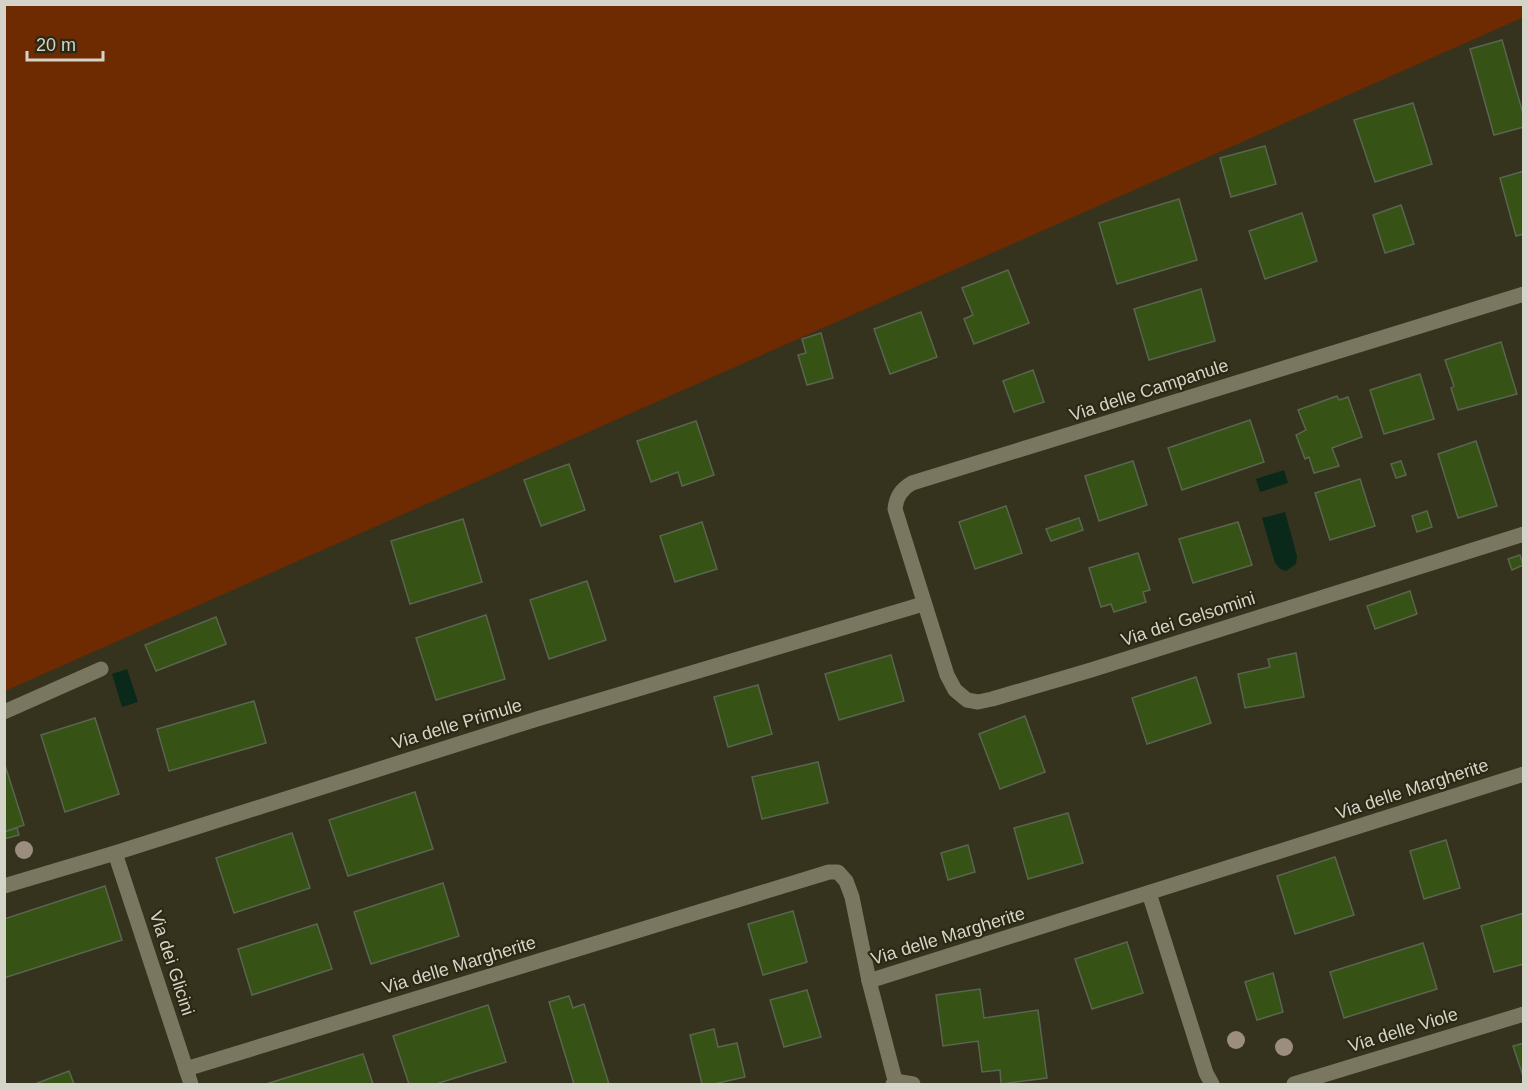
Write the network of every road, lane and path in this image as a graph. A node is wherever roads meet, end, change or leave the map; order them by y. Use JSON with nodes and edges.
{"nodes":[{"id":1,"x":1524,"y":294,"type":"edge"},
{"id":2,"x":1524,"y":534,"type":"edge"},
{"id":3,"x":923,"y":604,"type":"junction"},
{"id":4,"x":101,"y":669,"type":"dead end"},
{"id":5,"x":4,"y":712,"type":"edge"},
{"id":6,"x":1524,"y":774,"type":"edge"},
{"id":7,"x":116,"y":853,"type":"junction"},
{"id":8,"x":4,"y":886,"type":"edge"},
{"id":9,"x":1149,"y":894,"type":"junction"},
{"id":10,"x":869,"y":981,"type":"junction"},
{"id":11,"x":1524,"y":1014,"type":"edge"},
{"id":12,"x":186,"y":1069,"type":"junction"},
{"id":13,"x":191,"y":1084,"type":"edge"},
{"id":14,"x":895,"y":1084,"type":"edge"},
{"id":15,"x":913,"y":1084,"type":"edge"},
{"id":16,"x":1212,"y":1084,"type":"edge"},
{"id":17,"x":1293,"y":1084,"type":"edge"}],
"edges":[{"from":1,"to":3,"type":"street","name":"Via delle Campanule"},
{"from":2,"to":3,"type":"street","name":"Via dei Gelsomini"},
{"from":3,"to":7,"type":"street","name":"Via delle Primule"},
{"from":4,"to":5,"type":"street"},
{"from":6,"to":9,"type":"street","name":"Via delle Margherite"},
{"from":7,"to":8,"type":"street","name":"Via delle Primule"},
{"from":7,"to":12,"type":"street","name":"Via dei Glicini"},
{"from":9,"to":10,"type":"street","name":"Via delle Margherite"},
{"from":9,"to":16,"type":"street"},
{"from":10,"to":12,"type":"street","name":"Via delle Margherite"},
{"from":10,"to":14,"type":"street"},
{"from":11,"to":17,"type":"street","name":"Via delle Viole"},
{"from":12,"to":13,"type":"street","name":"Via dei Glicini"},
{"from":14,"to":15,"type":"street"}]}
